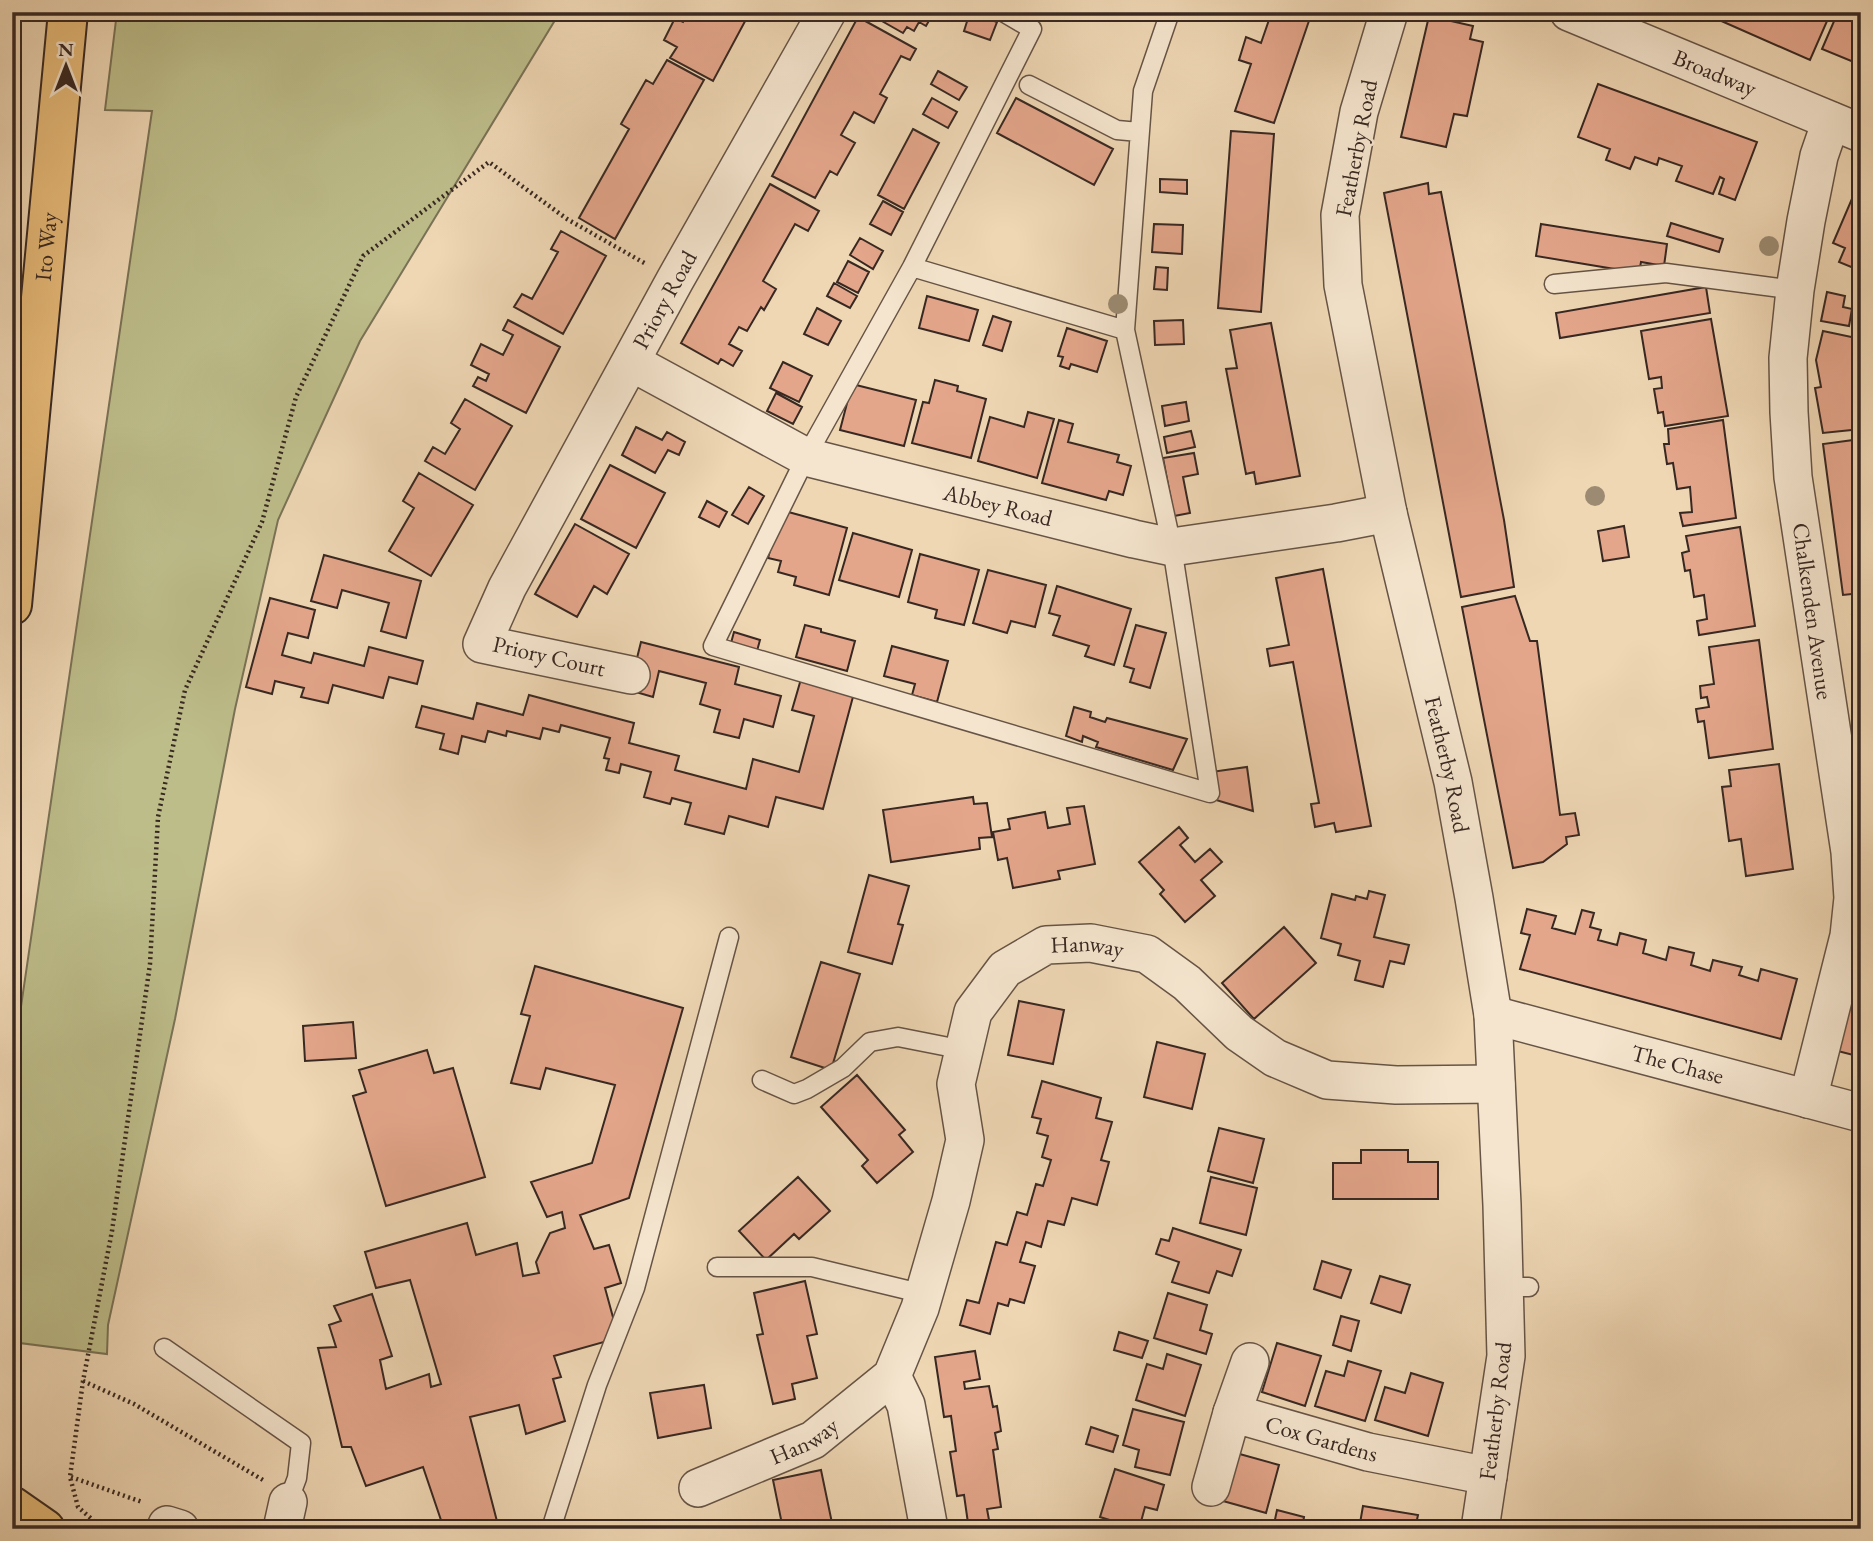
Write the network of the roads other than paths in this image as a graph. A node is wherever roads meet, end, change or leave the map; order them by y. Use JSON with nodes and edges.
{"nodes":[{"id":1,"x":68,"y":12,"type":"edge"},
{"id":2,"x":827,"y":12,"type":"edge"},
{"id":3,"x":1003,"y":12,"type":"edge"},
{"id":4,"x":1170,"y":12,"type":"edge"},
{"id":5,"x":1389,"y":12,"type":"edge"},
{"id":6,"x":1569,"y":12,"type":"edge"},
{"id":7,"x":1029,"y":85,"type":"dead end"},
{"id":8,"x":1846,"y":127,"type":"edge"},
{"id":9,"x":1139,"y":132,"type":"junction"},
{"id":10,"x":912,"y":268,"type":"junction"},
{"id":11,"x":1554,"y":284,"type":"dead end"},
{"id":12,"x":1795,"y":290,"type":"junction"},
{"id":13,"x":1125,"y":330,"type":"junction"},
{"id":14,"x":631,"y":362,"type":"junction"},
{"id":15,"x":806,"y":457,"type":"junction"},
{"id":16,"x":1388,"y":513,"type":"junction"},
{"id":17,"x":1172,"y":547,"type":"junction"},
{"id":18,"x":507,"y":588,"type":"joint"},
{"id":19,"x":12,"y":605,"type":"edge"},
{"id":20,"x":631,"y":675,"type":"dead end"},
{"id":21,"x":729,"y":937,"type":"dead end"},
{"id":22,"x":1493,"y":1015,"type":"junction"},
{"id":23,"x":964,"y":1050,"type":"junction"},
{"id":24,"x":762,"y":1080,"type":"dead end"},
{"id":25,"x":1496,"y":1084,"type":"junction"},
{"id":26,"x":1808,"y":1099,"type":"junction"},
{"id":27,"x":1861,"y":1113,"type":"edge"},
{"id":28,"x":717,"y":1267,"type":"dead end"},
{"id":29,"x":924,"y":1294,"type":"junction"},
{"id":30,"x":164,"y":1348,"type":"dead end"},
{"id":31,"x":1250,"y":1362,"type":"dead end"},
{"id":32,"x":892,"y":1376,"type":"junction"},
{"id":33,"x":1232,"y":1413,"type":"junction"},
{"id":34,"x":1488,"y":1476,"type":"junction"},
{"id":35,"x":1211,"y":1487,"type":"dead end"},
{"id":36,"x":698,"y":1488,"type":"dead end"},
{"id":37,"x":12,"y":1506,"type":"edge"},
{"id":38,"x":285,"y":1516,"type":"edge"},
{"id":39,"x":45,"y":1529,"type":"edge"},
{"id":40,"x":551,"y":1529,"type":"edge"},
{"id":41,"x":929,"y":1529,"type":"edge"},
{"id":42,"x":1480,"y":1529,"type":"edge"}],
"edges":[{"from":1,"to":19,"type":"main road","name":"Ito Way"},
{"from":2,"to":14,"type":"street","name":"Priory Road"},
{"from":3,"to":10,"type":"lane"},
{"from":4,"to":9,"type":"lane"},
{"from":5,"to":16,"type":"street","name":"Featherby Road"},
{"from":6,"to":8,"type":"street","name":"Broadway"},
{"from":7,"to":9,"type":"lane"},
{"from":8,"to":12,"type":"street","name":"Chalkenden Avenue"},
{"from":9,"to":13,"type":"lane"},
{"from":10,"to":13,"type":"lane"},
{"from":10,"to":15,"type":"lane"},
{"from":11,"to":12,"type":"lane"},
{"from":12,"to":26,"type":"street","name":"Chalkenden Avenue"},
{"from":13,"to":17,"type":"lane"},
{"from":14,"to":15,"type":"street","name":"Abbey Road"},
{"from":14,"to":18,"type":"street","name":"Priory Road"},
{"from":15,"to":17,"type":"street","name":"Abbey Road"},
{"from":15,"to":17,"type":"lane"},
{"from":16,"to":17,"type":"street","name":"Abbey Road"},
{"from":16,"to":22,"type":"street","name":"Featherby Road"},
{"from":18,"to":20,"type":"street","name":"Priory Court"},
{"from":21,"to":40,"type":"lane"},
{"from":22,"to":25,"type":"street","name":"Featherby Road"},
{"from":22,"to":26,"type":"street","name":"The Chase"},
{"from":23,"to":24,"type":"lane"},
{"from":23,"to":25,"type":"street","name":"Hanway"},
{"from":23,"to":29,"type":"street","name":"Hanway"},
{"from":25,"to":34,"type":"street","name":"Featherby Road"},
{"from":26,"to":27,"type":"street","name":"The Chase"},
{"from":28,"to":29,"type":"lane"},
{"from":29,"to":32,"type":"street","name":"Hanway"},
{"from":30,"to":38,"type":"lane"},
{"from":31,"to":33,"type":"street"},
{"from":32,"to":36,"type":"street","name":"Hanway"},
{"from":32,"to":41,"type":"street"},
{"from":33,"to":34,"type":"street","name":"Cox Gardens"},
{"from":33,"to":35,"type":"street"},
{"from":34,"to":42,"type":"street","name":"Featherby Road"},
{"from":37,"to":39,"type":"main road"}]}
